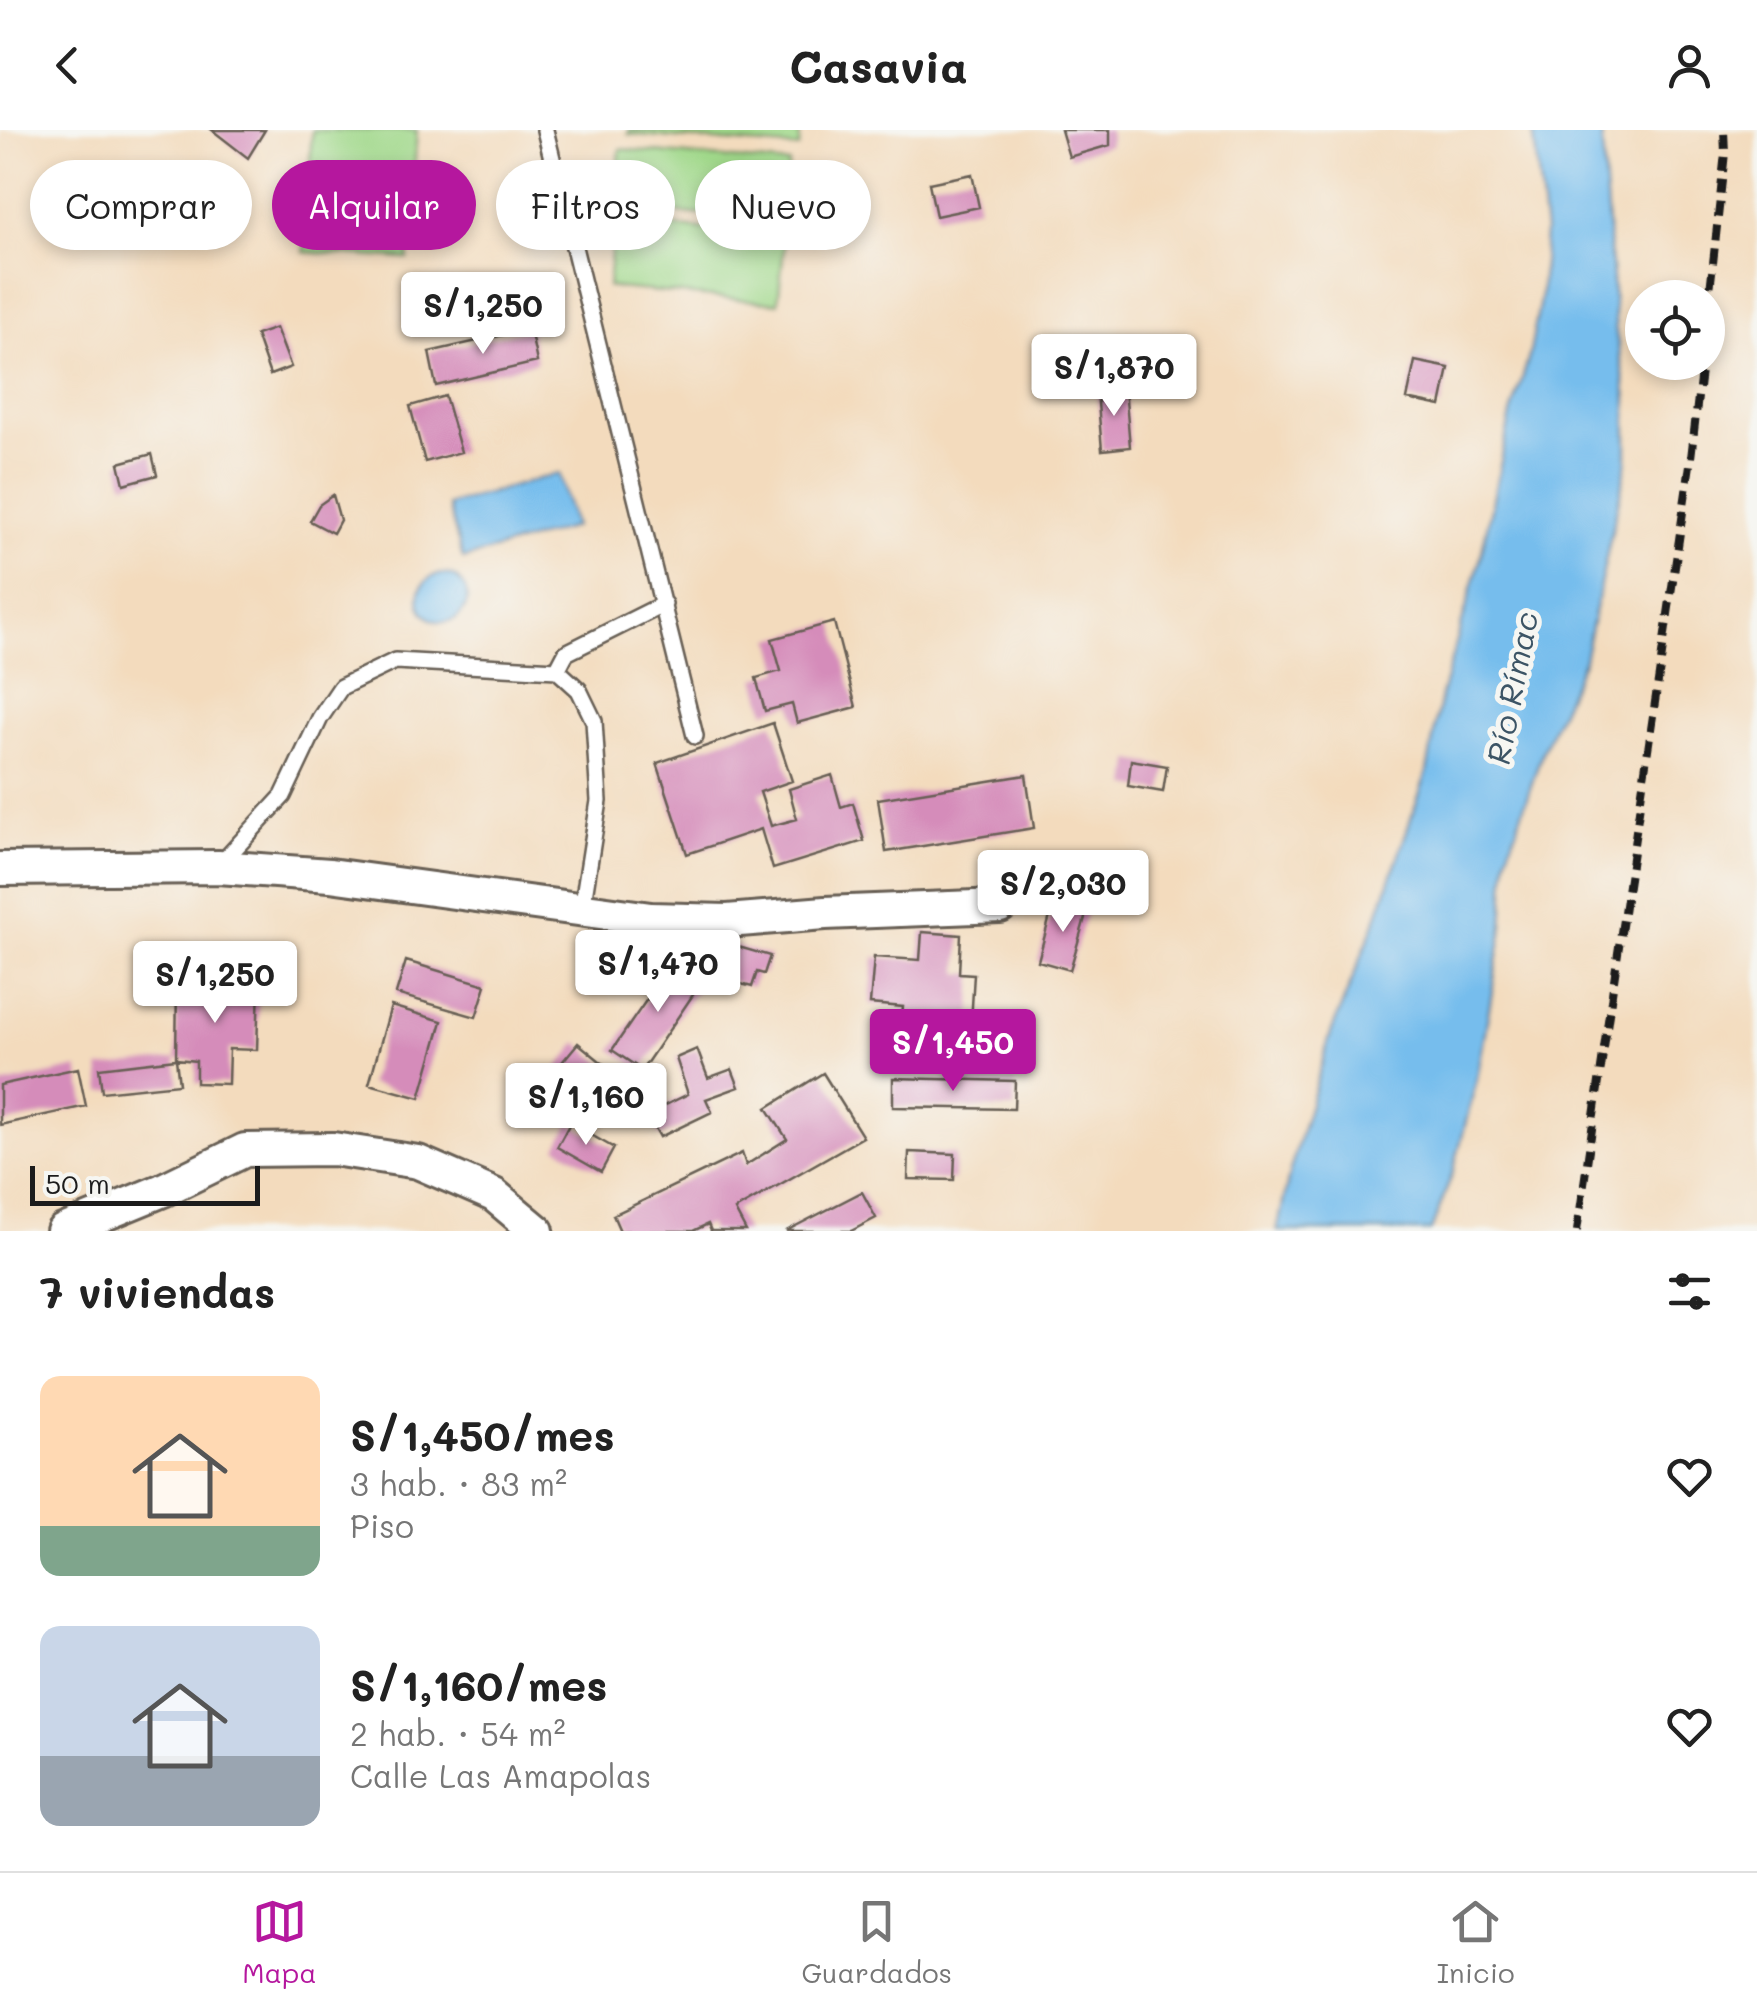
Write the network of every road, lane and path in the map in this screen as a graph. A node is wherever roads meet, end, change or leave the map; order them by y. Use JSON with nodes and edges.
{"nodes":[{"id":1,"x":545,"y":130,"type":"edge"},
{"id":2,"x":664,"y":604,"type":"junction"},
{"id":3,"x":557,"y":670,"type":"junction"},
{"id":4,"x":695,"y":736,"type":"dead end"},
{"id":5,"x":218,"y":866,"type":"junction"},
{"id":6,"x":0,"y":869,"type":"edge"},
{"id":7,"x":1000,"y":906,"type":"dead end"},
{"id":8,"x":582,"y":908,"type":"junction"},
{"id":9,"x":63,"y":1231,"type":"edge"},
{"id":10,"x":537,"y":1231,"type":"edge"}],
"edges":[{"from":1,"to":2,"type":"lane"},
{"from":2,"to":3,"type":"lane"},
{"from":2,"to":4,"type":"lane"},
{"from":3,"to":5,"type":"lane"},
{"from":3,"to":8,"type":"lane"},
{"from":5,"to":6,"type":"street"},
{"from":5,"to":8,"type":"street"},
{"from":7,"to":8,"type":"street"},
{"from":9,"to":10,"type":"street"}]}
